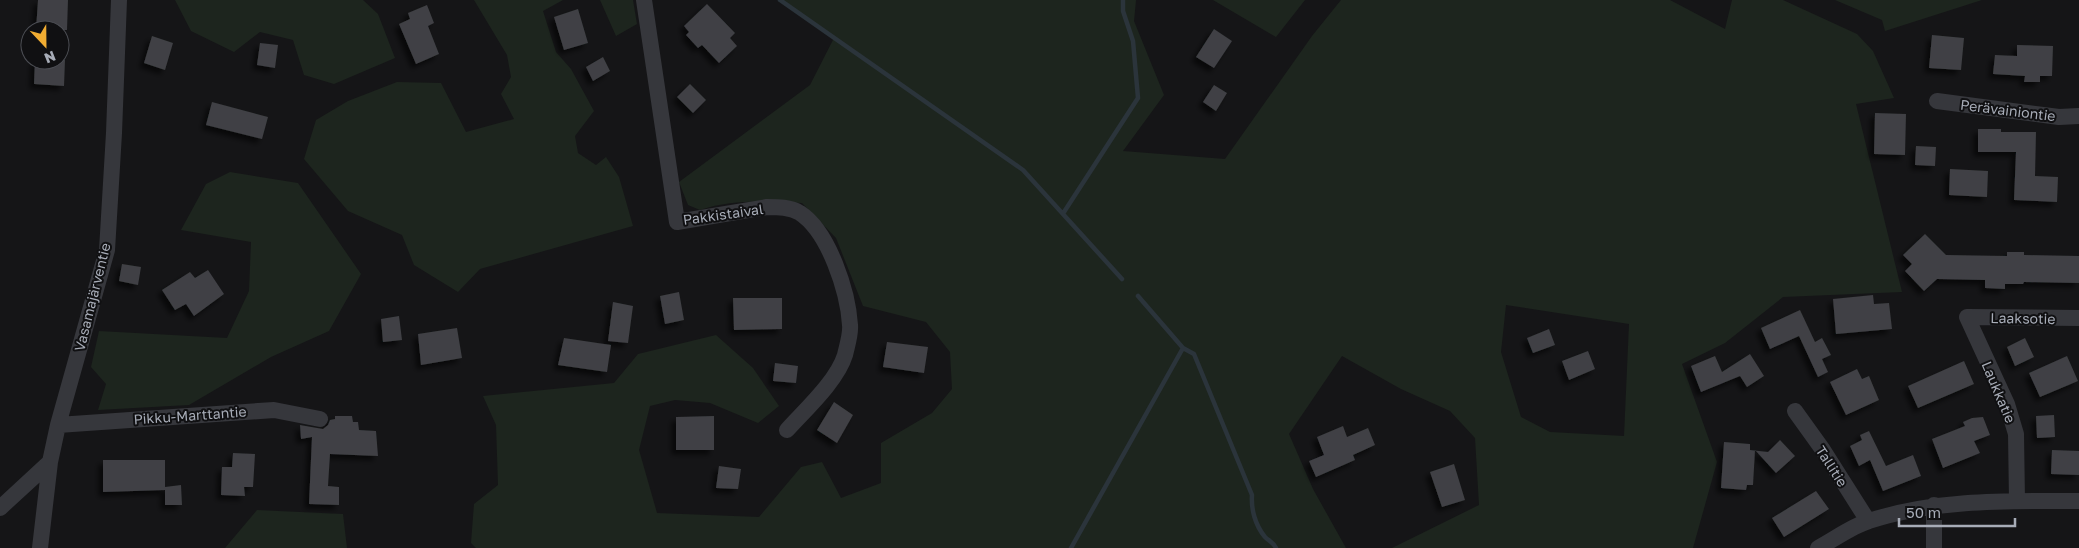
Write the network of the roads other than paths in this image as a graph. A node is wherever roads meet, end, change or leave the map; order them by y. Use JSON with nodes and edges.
{"nodes":[{"id":1,"x":119,"y":0,"type":"edge"},
{"id":2,"x":644,"y":0,"type":"edge"},
{"id":3,"x":1936,"y":101,"type":"dead end"},
{"id":4,"x":2079,"y":116,"type":"edge"},
{"id":5,"x":1967,"y":317,"type":"joint"},
{"id":6,"x":2079,"y":318,"type":"edge"},
{"id":7,"x":1795,"y":411,"type":"dead end"},
{"id":8,"x":320,"y":419,"type":"dead end"},
{"id":9,"x":58,"y":425,"type":"junction"},
{"id":10,"x":787,"y":430,"type":"dead end"},
{"id":11,"x":50,"y":462,"type":"junction"},
{"id":12,"x":2017,"y":501,"type":"junction"},
{"id":13,"x":2079,"y":501,"type":"edge"},
{"id":14,"x":1934,"y":505,"type":"junction"},
{"id":15,"x":0,"y":508,"type":"edge"},
{"id":16,"x":1868,"y":521,"type":"junction"},
{"id":17,"x":40,"y":548,"type":"edge"},
{"id":18,"x":1818,"y":548,"type":"edge"},
{"id":19,"x":1934,"y":548,"type":"edge"}],
"edges":[{"from":1,"to":9,"type":"street","name":"Vasamajärventie"},
{"from":2,"to":10,"type":"street","name":"Pakkistaival"},
{"from":3,"to":4,"type":"street","name":"Perävainiontie"},
{"from":5,"to":6,"type":"street","name":"Laaksotie"},
{"from":5,"to":12,"type":"street","name":"Laukkatie"},
{"from":7,"to":16,"type":"street","name":"Tallitie"},
{"from":8,"to":9,"type":"street","name":"Pikku-Marttantie"},
{"from":9,"to":11,"type":"street","name":"Vasamajärventie"},
{"from":11,"to":15,"type":"street"},
{"from":11,"to":17,"type":"street","name":"Vasamajärventie"},
{"from":12,"to":13,"type":"street"},
{"from":12,"to":14,"type":"street"},
{"from":14,"to":16,"type":"street"},
{"from":14,"to":19,"type":"street"},
{"from":16,"to":18,"type":"street"}]}
